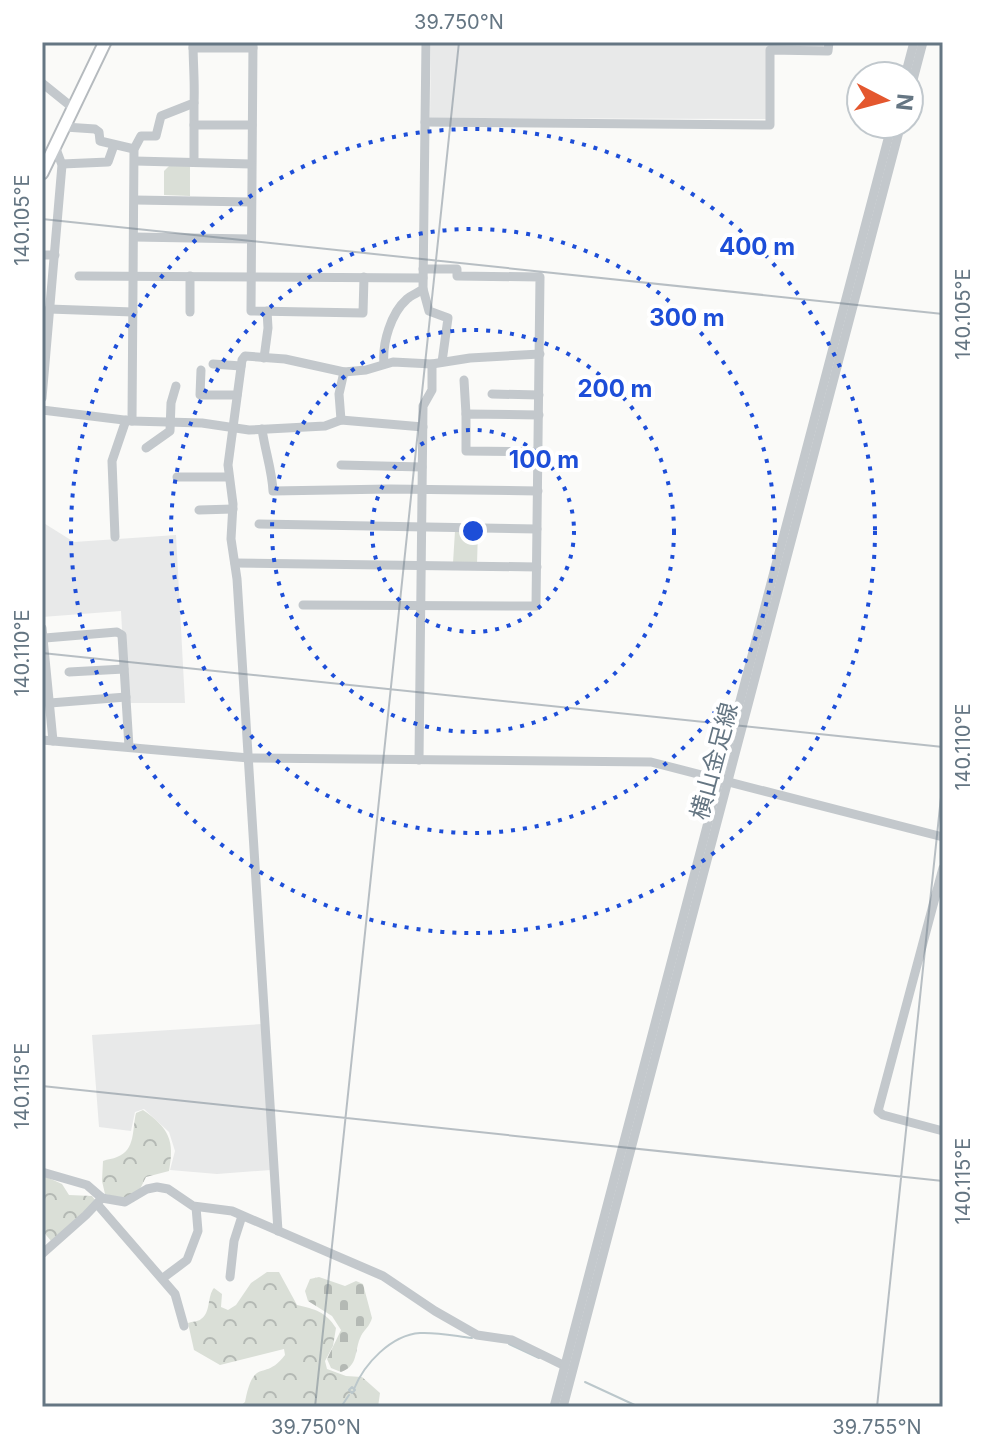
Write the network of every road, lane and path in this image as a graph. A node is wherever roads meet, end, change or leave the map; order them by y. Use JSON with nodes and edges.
{"nodes":[{"id":1,"x":105,"y":42,"type":"edge"},
{"id":2,"x":426,"y":42,"type":"edge"},
{"id":3,"x":829,"y":42,"type":"edge"},
{"id":4,"x":193,"y":45,"type":"edge"},
{"id":5,"x":253,"y":45,"type":"edge"},
{"id":6,"x":44,"y":87,"type":"edge"},
{"id":7,"x":194,"y":103,"type":"junction"},
{"id":8,"x":73,"y":108,"type":"junction"},
{"id":9,"x":425,"y":122,"type":"junction"},
{"id":10,"x":194,"y":125,"type":"junction"},
{"id":11,"x":252,"y":125,"type":"junction"},
{"id":12,"x":65,"y":127,"type":"junction"},
{"id":13,"x":888,"y":140,"type":"edge"},
{"id":14,"x":897,"y":140,"type":"edge"},
{"id":15,"x":114,"y":145,"type":"junction"},
{"id":16,"x":55,"y":146,"type":"junction"},
{"id":17,"x":134,"y":149,"type":"junction"},
{"id":18,"x":135,"y":161,"type":"junction"},
{"id":19,"x":194,"y":162,"type":"junction"},
{"id":20,"x":62,"y":164,"type":"junction"},
{"id":21,"x":251,"y":164,"type":"junction"},
{"id":22,"x":42,"y":173,"type":"edge"},
{"id":23,"x":135,"y":200,"type":"junction"},
{"id":24,"x":251,"y":202,"type":"junction"},
{"id":25,"x":134,"y":237,"type":"junction"},
{"id":26,"x":250,"y":239,"type":"junction"},
{"id":27,"x":42,"y":255,"type":"edge"},
{"id":28,"x":55,"y":255,"type":"junction"},
{"id":29,"x":79,"y":276,"type":"dead end"},
{"id":30,"x":134,"y":276,"type":"junction"},
{"id":31,"x":190,"y":276,"type":"junction"},
{"id":32,"x":250,"y":276,"type":"junction"},
{"id":33,"x":364,"y":277,"type":"junction"},
{"id":34,"x":423,"y":279,"type":"junction"},
{"id":35,"x":46,"y":295,"type":"edge"},
{"id":36,"x":49,"y":309,"type":"junction"},
{"id":37,"x":267,"y":311,"type":"junction"},
{"id":38,"x":133,"y":312,"type":"junction"},
{"id":39,"x":190,"y":312,"type":"dead end"},
{"id":40,"x":44,"y":353,"type":"edge"},
{"id":41,"x":540,"y":354,"type":"junction"},
{"id":42,"x":264,"y":358,"type":"junction"},
{"id":43,"x":437,"y":363,"type":"junction"},
{"id":44,"x":213,"y":364,"type":"dead end"},
{"id":45,"x":384,"y":364,"type":"junction"},
{"id":46,"x":241,"y":366,"type":"junction"},
{"id":47,"x":201,"y":370,"type":"dead end"},
{"id":48,"x":344,"y":372,"type":"junction"},
{"id":49,"x":464,"y":380,"type":"dead end"},
{"id":50,"x":176,"y":386,"type":"dead end"},
{"id":51,"x":492,"y":394,"type":"dead end"},
{"id":52,"x":237,"y":395,"type":"junction"},
{"id":53,"x":539,"y":395,"type":"junction"},
{"id":54,"x":42,"y":398,"type":"edge"},
{"id":55,"x":42,"y":410,"type":"edge"},
{"id":56,"x":466,"y":414,"type":"junction"},
{"id":57,"x":539,"y":415,"type":"junction"},
{"id":58,"x":341,"y":420,"type":"junction"},
{"id":59,"x":129,"y":421,"type":"junction"},
{"id":60,"x":172,"y":424,"type":"junction"},
{"id":61,"x":423,"y":427,"type":"junction"},
{"id":62,"x":232,"y":428,"type":"junction"},
{"id":63,"x":262,"y":429,"type":"junction"},
{"id":64,"x":146,"y":448,"type":"dead end"},
{"id":65,"x":538,"y":452,"type":"junction"},
{"id":66,"x":341,"y":465,"type":"dead end"},
{"id":67,"x":422,"y":467,"type":"junction"},
{"id":68,"x":177,"y":477,"type":"dead end"},
{"id":69,"x":229,"y":477,"type":"junction"},
{"id":70,"x":422,"y":491,"type":"junction"},
{"id":71,"x":538,"y":491,"type":"junction"},
{"id":72,"x":233,"y":509,"type":"junction"},
{"id":73,"x":199,"y":510,"type":"dead end"},
{"id":74,"x":259,"y":524,"type":"dead end"},
{"id":75,"x":422,"y":528,"type":"junction"},
{"id":76,"x":537,"y":529,"type":"junction"},
{"id":77,"x":115,"y":537,"type":"dead end"},
{"id":78,"x":235,"y":563,"type":"junction"},
{"id":79,"x":421,"y":565,"type":"junction"},
{"id":80,"x":537,"y":567,"type":"junction"},
{"id":81,"x":303,"y":605,"type":"dead end"},
{"id":82,"x":421,"y":605,"type":"junction"},
{"id":83,"x":44,"y":633,"type":"edge"},
{"id":84,"x":124,"y":669,"type":"junction"},
{"id":85,"x":69,"y":672,"type":"dead end"},
{"id":86,"x":126,"y":697,"type":"junction"},
{"id":87,"x":50,"y":703,"type":"junction"},
{"id":88,"x":47,"y":741,"type":"edge"},
{"id":89,"x":129,"y":747,"type":"junction"},
{"id":90,"x":249,"y":758,"type":"junction"},
{"id":91,"x":419,"y":760,"type":"junction"},
{"id":92,"x":725,"y":779,"type":"junction"},
{"id":93,"x":943,"y":837,"type":"edge"},
{"id":94,"x":943,"y":868,"type":"edge"},
{"id":95,"x":943,"y":1131,"type":"edge"},
{"id":96,"x":42,"y":1172,"type":"edge"},
{"id":97,"x":100,"y":1201,"type":"junction"},
{"id":98,"x":196,"y":1207,"type":"junction"},
{"id":99,"x":242,"y":1216,"type":"junction"},
{"id":100,"x":278,"y":1231,"type":"junction"},
{"id":101,"x":42,"y":1254,"type":"edge"},
{"id":102,"x":230,"y":1277,"type":"dead end"},
{"id":103,"x":163,"y":1278,"type":"junction"},
{"id":104,"x":184,"y":1326,"type":"dead end"},
{"id":105,"x":565,"y":1366,"type":"junction"},
{"id":106,"x":554,"y":1407,"type":"edge"},
{"id":107,"x":563,"y":1407,"type":"edge"}],
"edges":[{"from":1,"to":8,"type":"main road"},
{"from":2,"to":9,"type":"street"},
{"from":3,"to":9,"type":"street"},
{"from":4,"to":5,"type":"street"},
{"from":4,"to":7,"type":"street"},
{"from":5,"to":11,"type":"street"},
{"from":6,"to":8,"type":"street"},
{"from":7,"to":10,"type":"street"},
{"from":7,"to":17,"type":"street"},
{"from":8,"to":12,"type":"main road"},
{"from":9,"to":34,"type":"street"},
{"from":10,"to":11,"type":"street"},
{"from":10,"to":19,"type":"street"},
{"from":11,"to":21,"type":"street"},
{"from":12,"to":15,"type":"street"},
{"from":12,"to":16,"type":"main road"},
{"from":13,"to":92,"type":"street","name":"横山金足線"},
{"from":14,"to":92,"type":"street","name":"横山金足線"},
{"from":15,"to":17,"type":"street"},
{"from":15,"to":20,"type":"street"},
{"from":16,"to":20,"type":"street"},
{"from":16,"to":22,"type":"main road"},
{"from":17,"to":18,"type":"street"},
{"from":18,"to":19,"type":"street"},
{"from":18,"to":23,"type":"street"},
{"from":19,"to":21,"type":"street"},
{"from":20,"to":28,"type":"street"},
{"from":21,"to":24,"type":"street"},
{"from":23,"to":24,"type":"street"},
{"from":23,"to":25,"type":"street"},
{"from":24,"to":26,"type":"street"},
{"from":25,"to":26,"type":"street"},
{"from":25,"to":30,"type":"street"},
{"from":26,"to":32,"type":"street"},
{"from":27,"to":28,"type":"street"},
{"from":28,"to":35,"type":"street"},
{"from":29,"to":30,"type":"street"},
{"from":30,"to":31,"type":"street"},
{"from":30,"to":38,"type":"street"},
{"from":31,"to":32,"type":"street"},
{"from":31,"to":39,"type":"street"},
{"from":32,"to":33,"type":"street"},
{"from":32,"to":37,"type":"street"},
{"from":33,"to":34,"type":"street"},
{"from":33,"to":37,"type":"street"},
{"from":34,"to":41,"type":"street"},
{"from":34,"to":43,"type":"street"},
{"from":34,"to":45,"type":"street"},
{"from":35,"to":36,"type":"street"},
{"from":36,"to":38,"type":"street"},
{"from":36,"to":40,"type":"street"},
{"from":37,"to":42,"type":"street"},
{"from":38,"to":59,"type":"street"},
{"from":40,"to":54,"type":"street"},
{"from":41,"to":43,"type":"street"},
{"from":41,"to":53,"type":"street"},
{"from":42,"to":46,"type":"street"},
{"from":42,"to":48,"type":"street"},
{"from":43,"to":45,"type":"street"},
{"from":43,"to":61,"type":"street"},
{"from":44,"to":46,"type":"street"},
{"from":45,"to":48,"type":"street"},
{"from":46,"to":52,"type":"street"},
{"from":47,"to":52,"type":"street"},
{"from":48,"to":58,"type":"street"},
{"from":49,"to":56,"type":"street"},
{"from":50,"to":60,"type":"street"},
{"from":51,"to":53,"type":"street"},
{"from":52,"to":62,"type":"street"},
{"from":53,"to":57,"type":"street"},
{"from":55,"to":59,"type":"street"},
{"from":56,"to":57,"type":"street"},
{"from":56,"to":65,"type":"street"},
{"from":57,"to":65,"type":"street"},
{"from":58,"to":61,"type":"street"},
{"from":58,"to":63,"type":"street"},
{"from":59,"to":60,"type":"street"},
{"from":59,"to":77,"type":"street"},
{"from":60,"to":62,"type":"street"},
{"from":60,"to":64,"type":"street"},
{"from":61,"to":67,"type":"street"},
{"from":62,"to":63,"type":"street"},
{"from":62,"to":69,"type":"street"},
{"from":63,"to":70,"type":"street"},
{"from":65,"to":71,"type":"street"},
{"from":66,"to":67,"type":"street"},
{"from":67,"to":70,"type":"street"},
{"from":68,"to":69,"type":"street"},
{"from":69,"to":72,"type":"street"},
{"from":70,"to":71,"type":"street"},
{"from":70,"to":75,"type":"street"},
{"from":71,"to":76,"type":"street"},
{"from":72,"to":73,"type":"street"},
{"from":72,"to":78,"type":"street"},
{"from":74,"to":75,"type":"street"},
{"from":75,"to":76,"type":"street"},
{"from":75,"to":79,"type":"street"},
{"from":76,"to":80,"type":"street"},
{"from":78,"to":79,"type":"street"},
{"from":78,"to":90,"type":"street"},
{"from":79,"to":80,"type":"street"},
{"from":79,"to":82,"type":"street"},
{"from":80,"to":82,"type":"street"},
{"from":81,"to":82,"type":"street"},
{"from":82,"to":91,"type":"street"},
{"from":83,"to":84,"type":"street"},
{"from":83,"to":87,"type":"street"},
{"from":84,"to":85,"type":"street"},
{"from":84,"to":86,"type":"street"},
{"from":86,"to":87,"type":"street"},
{"from":86,"to":89,"type":"street"},
{"from":87,"to":88,"type":"street"},
{"from":88,"to":89,"type":"street"},
{"from":89,"to":90,"type":"street"},
{"from":90,"to":91,"type":"street"},
{"from":90,"to":100,"type":"street"},
{"from":91,"to":92,"type":"street"},
{"from":92,"to":93,"type":"street"},
{"from":92,"to":105,"type":"street","name":"横山金足線"},
{"from":92,"to":107,"type":"street","name":"横山金足線"},
{"from":94,"to":95,"type":"street"},
{"from":96,"to":97,"type":"street"},
{"from":97,"to":98,"type":"street"},
{"from":97,"to":101,"type":"street"},
{"from":97,"to":103,"type":"street"},
{"from":98,"to":99,"type":"street"},
{"from":98,"to":103,"type":"street"},
{"from":99,"to":100,"type":"street"},
{"from":99,"to":102,"type":"street"},
{"from":100,"to":105,"type":"street"},
{"from":103,"to":104,"type":"street"},
{"from":105,"to":106,"type":"street","name":"横山金足線"}]}
